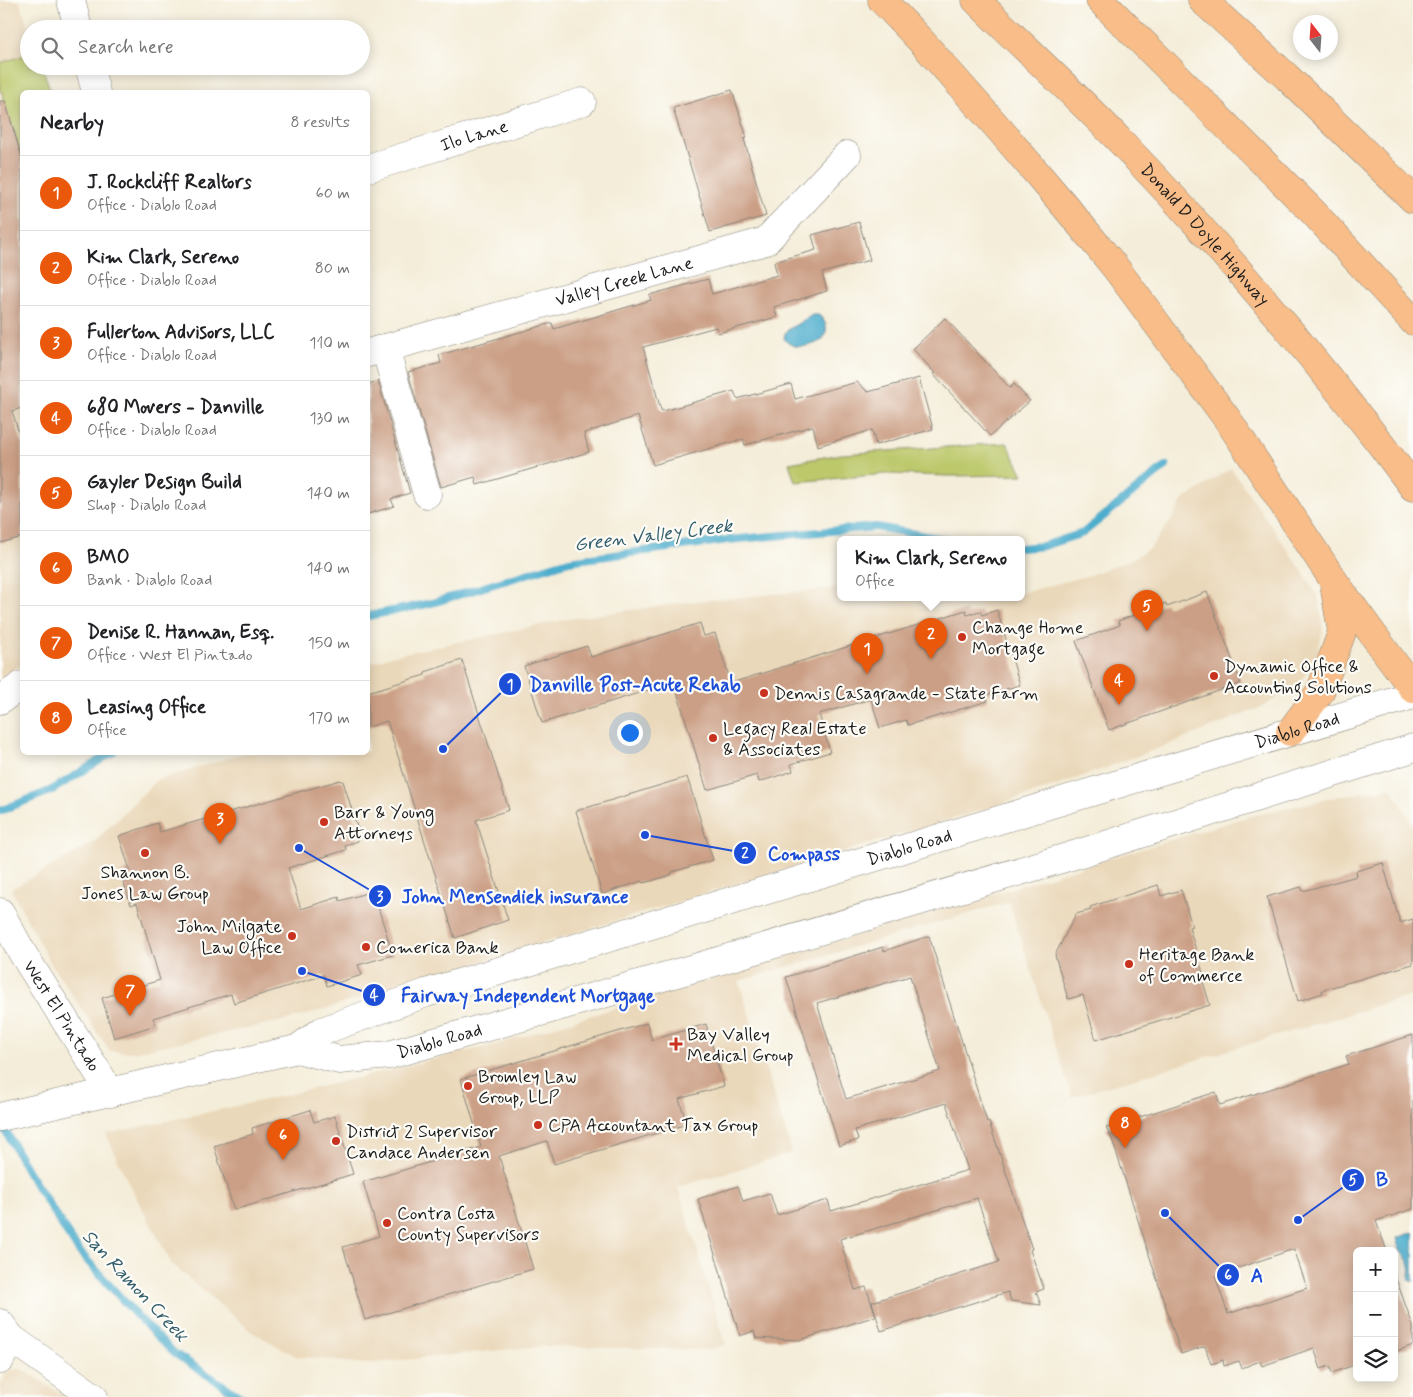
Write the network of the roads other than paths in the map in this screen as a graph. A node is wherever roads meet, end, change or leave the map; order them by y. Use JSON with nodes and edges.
{"nodes":[{"id":1,"x":71,"y":0,"type":"edge"},
{"id":2,"x":882,"y":0,"type":"edge"},
{"id":3,"x":976,"y":0,"type":"edge"},
{"id":4,"x":1100,"y":0,"type":"edge"},
{"id":5,"x":1202,"y":0,"type":"edge"},
{"id":6,"x":76,"y":20,"type":"edge"},
{"id":7,"x":91,"y":75,"type":"edge"},
{"id":8,"x":95,"y":90,"type":"edge"},
{"id":9,"x":582,"y":102,"type":"dead end"},
{"id":10,"x":847,"y":155,"type":"dead end"},
{"id":11,"x":370,"y":167,"type":"edge"},
{"id":12,"x":1413,"y":200,"type":"edge"},
{"id":13,"x":1413,"y":321,"type":"edge"},
{"id":14,"x":376,"y":351,"type":"edge"},
{"id":15,"x":1413,"y":487,"type":"edge"},
{"id":16,"x":427,"y":494,"type":"dead end"},
{"id":17,"x":1334,"y":581,"type":"junction"},
{"id":18,"x":20,"y":686,"type":"edge"},
{"id":19,"x":1413,"y":689,"type":"edge"},
{"id":20,"x":1413,"y":695,"type":"edge"},
{"id":21,"x":0,"y":700,"type":"edge"},
{"id":22,"x":1290,"y":732,"type":"junction"},
{"id":23,"x":1413,"y":748,"type":"edge"},
{"id":24,"x":0,"y":912,"type":"edge"},
{"id":25,"x":297,"y":1049,"type":"junction"},
{"id":26,"x":111,"y":1093,"type":"junction"},
{"id":27,"x":0,"y":1117,"type":"edge"},
{"id":28,"x":4,"y":1340,"type":"edge"},
{"id":29,"x":94,"y":1397,"type":"edge"}],
"edges":[{"from":1,"to":6,"type":"street"},
{"from":2,"to":17,"type":"highway"},
{"from":3,"to":15,"type":"highway","name":"Donald D Doyle Highway"},
{"from":4,"to":13,"type":"highway"},
{"from":5,"to":12,"type":"highway"},
{"from":7,"to":8,"type":"street"},
{"from":9,"to":11,"type":"street","name":"Ilo Lane"},
{"from":10,"to":14,"type":"street","name":"Valley Creek Lane"},
{"from":14,"to":16,"type":"street"},
{"from":17,"to":19,"type":"highway"},
{"from":17,"to":22,"type":"highway"},
{"from":18,"to":21,"type":"street"},
{"from":20,"to":22,"type":"street","name":"Diablo Road"},
{"from":22,"to":25,"type":"street","name":"Diablo Road"},
{"from":23,"to":25,"type":"street","name":"Diablo Road"},
{"from":24,"to":26,"type":"street","name":"West El Pintado"},
{"from":25,"to":26,"type":"street","name":"Diablo Road"},
{"from":26,"to":27,"type":"street","name":"Diablo Road"},
{"from":28,"to":29,"type":"street"}]}
